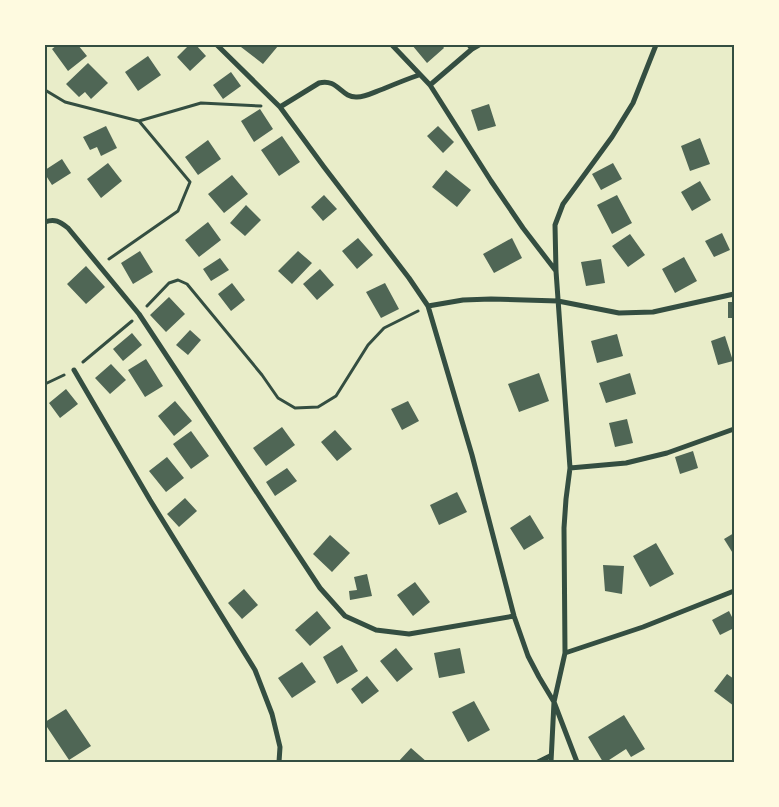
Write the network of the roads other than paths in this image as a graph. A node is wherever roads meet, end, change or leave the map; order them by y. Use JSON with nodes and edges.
{"nodes":[{"id":1,"x":217,"y":45,"type":"edge"},
{"id":2,"x":392,"y":45,"type":"edge"},
{"id":3,"x":479,"y":45,"type":"edge"},
{"id":4,"x":656,"y":45,"type":"edge"},
{"id":5,"x":471,"y":47,"type":"edge"},
{"id":6,"x":419,"y":74,"type":"junction"},
{"id":7,"x":430,"y":85,"type":"junction"},
{"id":8,"x":280,"y":107,"type":"junction"},
{"id":9,"x":45,"y":222,"type":"edge"},
{"id":10,"x":556,"y":271,"type":"junction"},
{"id":11,"x":734,"y":294,"type":"edge"},
{"id":12,"x":558,"y":300,"type":"junction"},
{"id":13,"x":428,"y":306,"type":"junction"},
{"id":14,"x":74,"y":370,"type":"road end"},
{"id":15,"x":734,"y":429,"type":"edge"},
{"id":16,"x":570,"y":468,"type":"junction"},
{"id":17,"x":734,"y":591,"type":"edge"},
{"id":18,"x":514,"y":616,"type":"junction"},
{"id":19,"x":565,"y":653,"type":"junction"},
{"id":20,"x":554,"y":702,"type":"junction"},
{"id":21,"x":550,"y":759,"type":"edge"},
{"id":22,"x":279,"y":762,"type":"edge"},
{"id":23,"x":538,"y":762,"type":"edge"},
{"id":24,"x":577,"y":762,"type":"edge"}],
"edges":[{"from":1,"to":8,"type":"street"},
{"from":2,"to":6,"type":"street"},
{"from":3,"to":5,"type":"street"},
{"from":4,"to":10,"type":"street"},
{"from":5,"to":7,"type":"street"},
{"from":6,"to":7,"type":"street"},
{"from":6,"to":8,"type":"street"},
{"from":7,"to":10,"type":"street"},
{"from":8,"to":13,"type":"street"},
{"from":9,"to":18,"type":"street"},
{"from":10,"to":12,"type":"street"},
{"from":11,"to":12,"type":"street"},
{"from":12,"to":13,"type":"street"},
{"from":12,"to":16,"type":"street"},
{"from":13,"to":18,"type":"street"},
{"from":14,"to":22,"type":"street"},
{"from":15,"to":16,"type":"street"},
{"from":16,"to":19,"type":"street"},
{"from":17,"to":19,"type":"street"},
{"from":18,"to":20,"type":"street"},
{"from":19,"to":20,"type":"street"},
{"from":20,"to":21,"type":"street"},
{"from":20,"to":24,"type":"street"},
{"from":21,"to":23,"type":"street"}]}
